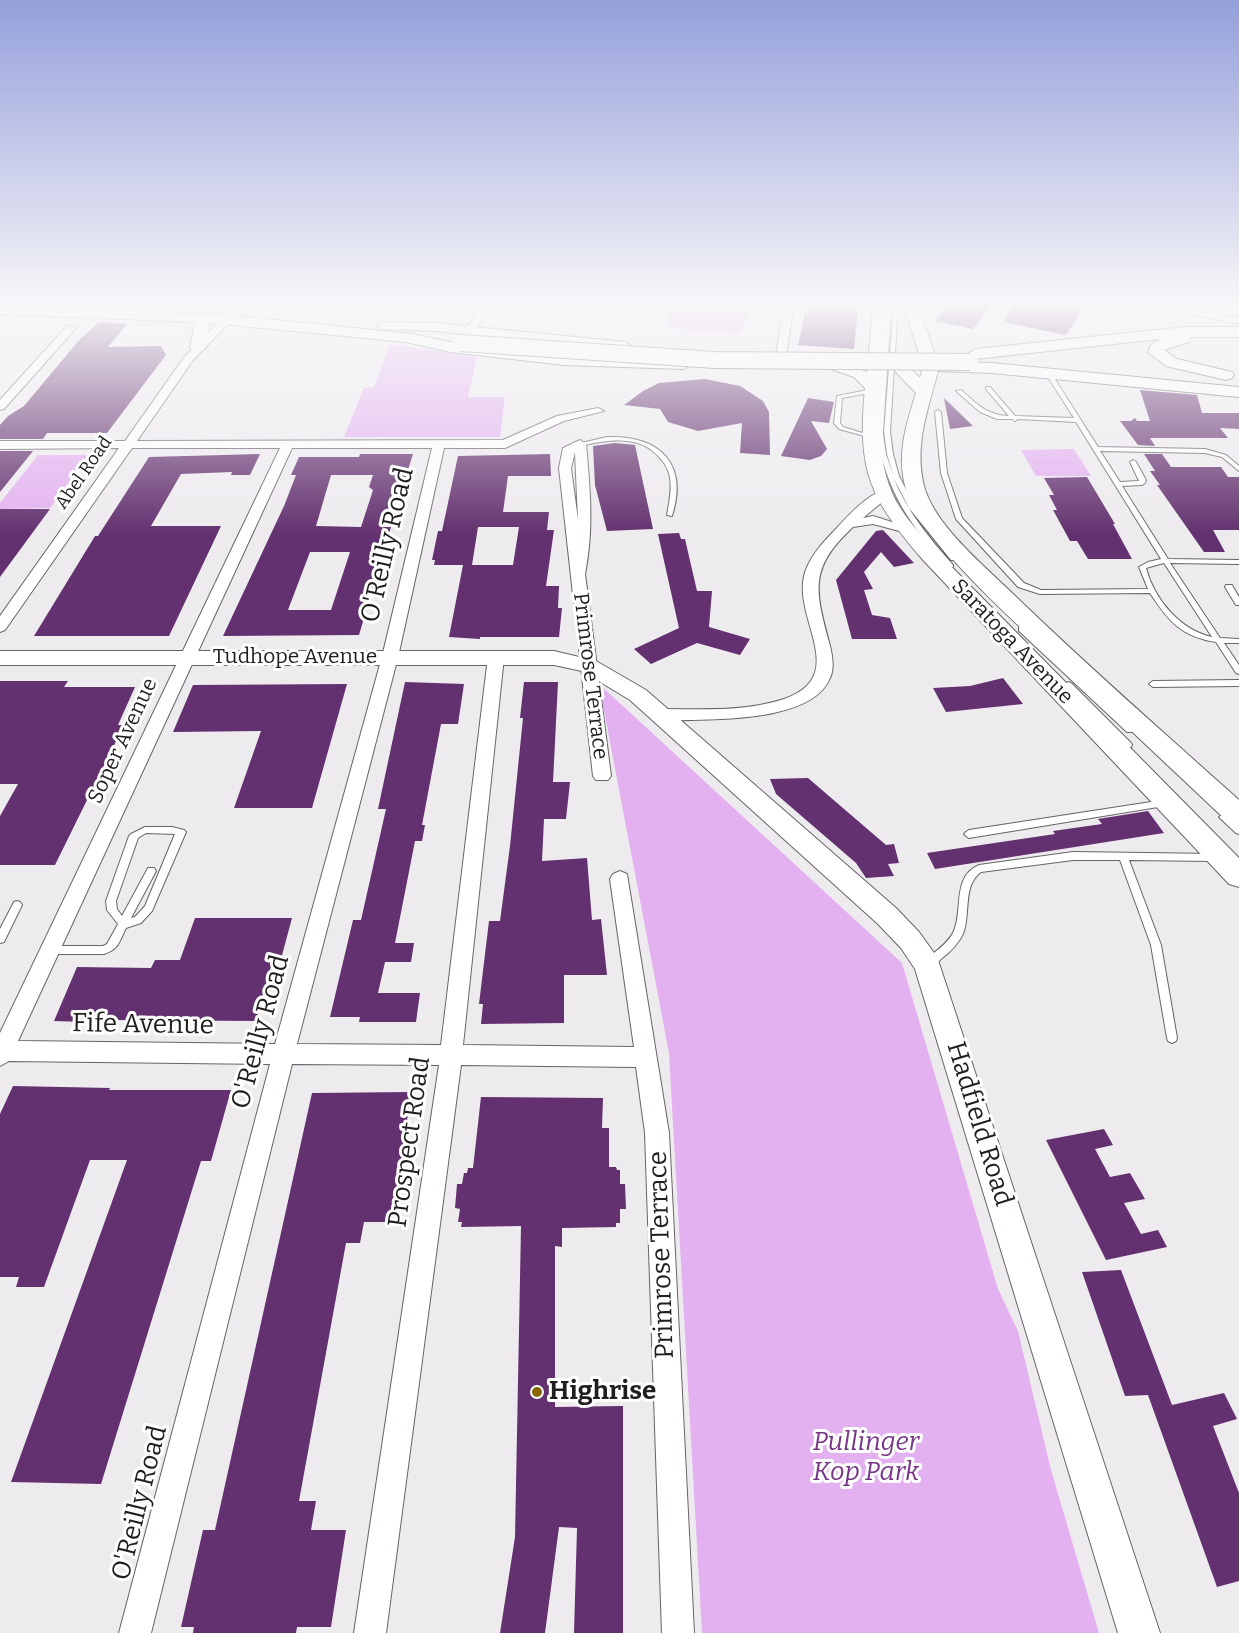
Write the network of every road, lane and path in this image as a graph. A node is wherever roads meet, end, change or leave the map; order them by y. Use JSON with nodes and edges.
{"nodes":[{"id":1,"x":23,"y":381,"type":"edge"},
{"id":2,"x":173,"y":381,"type":"edge"},
{"id":3,"x":866,"y":381,"type":"edge"},
{"id":4,"x":877,"y":381,"type":"edge"},
{"id":5,"x":886,"y":381,"type":"edge"},
{"id":6,"x":887,"y":381,"type":"edge"},
{"id":7,"x":1054,"y":381,"type":"edge"},
{"id":8,"x":1125,"y":381,"type":"edge"},
{"id":9,"x":1222,"y":381,"type":"edge"},
{"id":10,"x":928,"y":382,"type":"edge"},
{"id":11,"x":1239,"y":384,"type":"edge"},
{"id":12,"x":988,"y":388,"type":"dead end"},
{"id":13,"x":873,"y":389,"type":"junction"},
{"id":14,"x":958,"y":391,"type":"dead end"},
{"id":15,"x":1239,"y":392,"type":"edge"},
{"id":16,"x":0,"y":407,"type":"edge"},
{"id":17,"x":598,"y":411,"type":"dead end"},
{"id":18,"x":938,"y":412,"type":"dead end"},
{"id":19,"x":1015,"y":419,"type":"junction"},
{"id":20,"x":1079,"y":420,"type":"junction"},
{"id":21,"x":870,"y":437,"type":"junction"},
{"id":22,"x":580,"y":444,"type":"joint"},
{"id":23,"x":0,"y":445,"type":"edge"},
{"id":24,"x":125,"y":445,"type":"junction"},
{"id":25,"x":287,"y":445,"type":"junction"},
{"id":26,"x":439,"y":445,"type":"junction"},
{"id":27,"x":1097,"y":449,"type":"junction"},
{"id":28,"x":1133,"y":462,"type":"dead end"},
{"id":29,"x":1239,"y":469,"type":"edge"},
{"id":30,"x":1119,"y":484,"type":"junction"},
{"id":31,"x":883,"y":495,"type":"junction"},
{"id":32,"x":670,"y":515,"type":"dead end"},
{"id":33,"x":849,"y":524,"type":"junction"},
{"id":34,"x":907,"y":530,"type":"junction"},
{"id":35,"x":1167,"y":562,"type":"junction"},
{"id":36,"x":1239,"y":562,"type":"edge"},
{"id":37,"x":1229,"y":587,"type":"dead end"},
{"id":38,"x":1152,"y":591,"type":"junction"},
{"id":39,"x":1239,"y":603,"type":"edge"},
{"id":40,"x":0,"y":627,"type":"edge"},
{"id":41,"x":1218,"y":641,"type":"junction"},
{"id":42,"x":1239,"y":641,"type":"edge"},
{"id":43,"x":187,"y":657,"type":"junction"},
{"id":44,"x":390,"y":657,"type":"junction"},
{"id":45,"x":496,"y":657,"type":"junction"},
{"id":46,"x":0,"y":658,"type":"edge"},
{"id":47,"x":589,"y":666,"type":"junction"},
{"id":48,"x":1239,"y":671,"type":"edge"},
{"id":49,"x":1239,"y":683,"type":"edge"},
{"id":50,"x":1153,"y":684,"type":"dead end"},
{"id":51,"x":661,"y":715,"type":"junction"},
{"id":52,"x":1139,"y":737,"type":"dead end"},
{"id":53,"x":1131,"y":749,"type":"dead end"},
{"id":54,"x":1166,"y":761,"type":"dead end"},
{"id":55,"x":602,"y":776,"type":"dead end"},
{"id":56,"x":1191,"y":784,"type":"dead end"},
{"id":57,"x":1174,"y":801,"type":"junction"},
{"id":58,"x":1230,"y":815,"type":"edge"},
{"id":59,"x":1239,"y":831,"type":"edge"},
{"id":60,"x":969,"y":834,"type":"dead end"},
{"id":61,"x":1123,"y":856,"type":"junction"},
{"id":62,"x":1219,"y":857,"type":"junction"},
{"id":63,"x":151,"y":871,"type":"dead end"},
{"id":64,"x":1239,"y":876,"type":"edge"},
{"id":65,"x":620,"y":879,"type":"dead end"},
{"id":66,"x":17,"y":905,"type":"dead end"},
{"id":67,"x":124,"y":926,"type":"junction"},
{"id":68,"x":0,"y":939,"type":"edge"},
{"id":69,"x":50,"y":950,"type":"junction"},
{"id":70,"x":927,"y":965,"type":"junction"},
{"id":71,"x":1172,"y":1038,"type":"dead end"},
{"id":72,"x":1,"y":1053,"type":"edge"},
{"id":73,"x":283,"y":1055,"type":"junction"},
{"id":74,"x":451,"y":1056,"type":"junction"},
{"id":75,"x":645,"y":1057,"type":"junction"},
{"id":76,"x":135,"y":1633,"type":"edge"},
{"id":77,"x":370,"y":1633,"type":"edge"},
{"id":78,"x":678,"y":1633,"type":"edge"},
{"id":79,"x":1139,"y":1633,"type":"edge"}],
"edges":[{"from":1,"to":16,"type":"street"},
{"from":2,"to":24,"type":"street","name":"Abel Road"},
{"from":3,"to":13,"type":"main road"},
{"from":4,"to":13,"type":"main road","name":"Saratoga Avenue"},
{"from":5,"to":53,"type":"lane"},
{"from":6,"to":52,"type":"lane"},
{"from":7,"to":20,"type":"lane"},
{"from":8,"to":15,"type":"main road"},
{"from":9,"to":11,"type":"main road"},
{"from":10,"to":58,"type":"main road","name":"Saratoga Avenue"},
{"from":12,"to":19,"type":"lane"},
{"from":13,"to":21,"type":"main road","name":"Saratoga Avenue"},
{"from":13,"to":21,"type":"lane"},
{"from":14,"to":19,"type":"lane"},
{"from":17,"to":26,"type":"street"},
{"from":18,"to":38,"type":"lane"},
{"from":19,"to":20,"type":"lane"},
{"from":20,"to":27,"type":"lane"},
{"from":21,"to":31,"type":"main road","name":"Saratoga Avenue"},
{"from":22,"to":32,"type":"lane"},
{"from":22,"to":47,"type":"street","name":"Primrose Terrace"},
{"from":23,"to":24,"type":"street"},
{"from":24,"to":25,"type":"street"},
{"from":24,"to":40,"type":"street","name":"Abel Road"},
{"from":25,"to":26,"type":"street"},
{"from":25,"to":43,"type":"street","name":"Soper Avenue"},
{"from":26,"to":44,"type":"street","name":"O'Reilly Road"},
{"from":27,"to":29,"type":"lane"},
{"from":27,"to":30,"type":"lane"},
{"from":28,"to":30,"type":"lane"},
{"from":30,"to":35,"type":"lane"},
{"from":31,"to":33,"type":"street"},
{"from":31,"to":34,"type":"main road","name":"Saratoga Avenue"},
{"from":33,"to":34,"type":"street"},
{"from":33,"to":51,"type":"street"},
{"from":34,"to":57,"type":"main road","name":"Saratoga Avenue"},
{"from":35,"to":36,"type":"lane"},
{"from":35,"to":38,"type":"lane"},
{"from":35,"to":41,"type":"lane"},
{"from":37,"to":39,"type":"lane"},
{"from":38,"to":41,"type":"lane"},
{"from":41,"to":42,"type":"lane"},
{"from":41,"to":48,"type":"lane"},
{"from":43,"to":44,"type":"street","name":"Tudhope Avenue"},
{"from":43,"to":46,"type":"street","name":"Tudhope Avenue"},
{"from":43,"to":69,"type":"street","name":"Soper Avenue"},
{"from":44,"to":45,"type":"street","name":"Tudhope Avenue"},
{"from":44,"to":73,"type":"street","name":"O'Reilly Road"},
{"from":45,"to":47,"type":"street","name":"Tudhope Avenue"},
{"from":45,"to":74,"type":"street","name":"Prospect Road"},
{"from":47,"to":51,"type":"street","name":"Hadfield Road"},
{"from":47,"to":55,"type":"street","name":"Primrose Terrace"},
{"from":49,"to":50,"type":"lane"},
{"from":51,"to":70,"type":"street","name":"Hadfield Road"},
{"from":54,"to":56,"type":"lane"},
{"from":57,"to":60,"type":"lane"},
{"from":57,"to":62,"type":"main road","name":"Saratoga Avenue"},
{"from":58,"to":59,"type":"lane"},
{"from":61,"to":62,"type":"lane"},
{"from":61,"to":70,"type":"lane"},
{"from":61,"to":71,"type":"lane"},
{"from":62,"to":64,"type":"main road","name":"Saratoga Avenue"},
{"from":63,"to":67,"type":"lane"},
{"from":65,"to":75,"type":"street","name":"Primrose Terrace"},
{"from":66,"to":68,"type":"lane"},
{"from":67,"to":67,"type":"lane"},
{"from":67,"to":69,"type":"lane"},
{"from":69,"to":72,"type":"street","name":"Soper Avenue"},
{"from":70,"to":79,"type":"street","name":"Hadfield Road"},
{"from":72,"to":73,"type":"street","name":"Fife Avenue"},
{"from":73,"to":74,"type":"street","name":"Fife Avenue"},
{"from":73,"to":76,"type":"street","name":"O'Reilly Road"},
{"from":74,"to":75,"type":"street","name":"Fife Avenue"},
{"from":74,"to":77,"type":"street","name":"Prospect Road"},
{"from":75,"to":78,"type":"street","name":"Primrose Terrace"}]}
